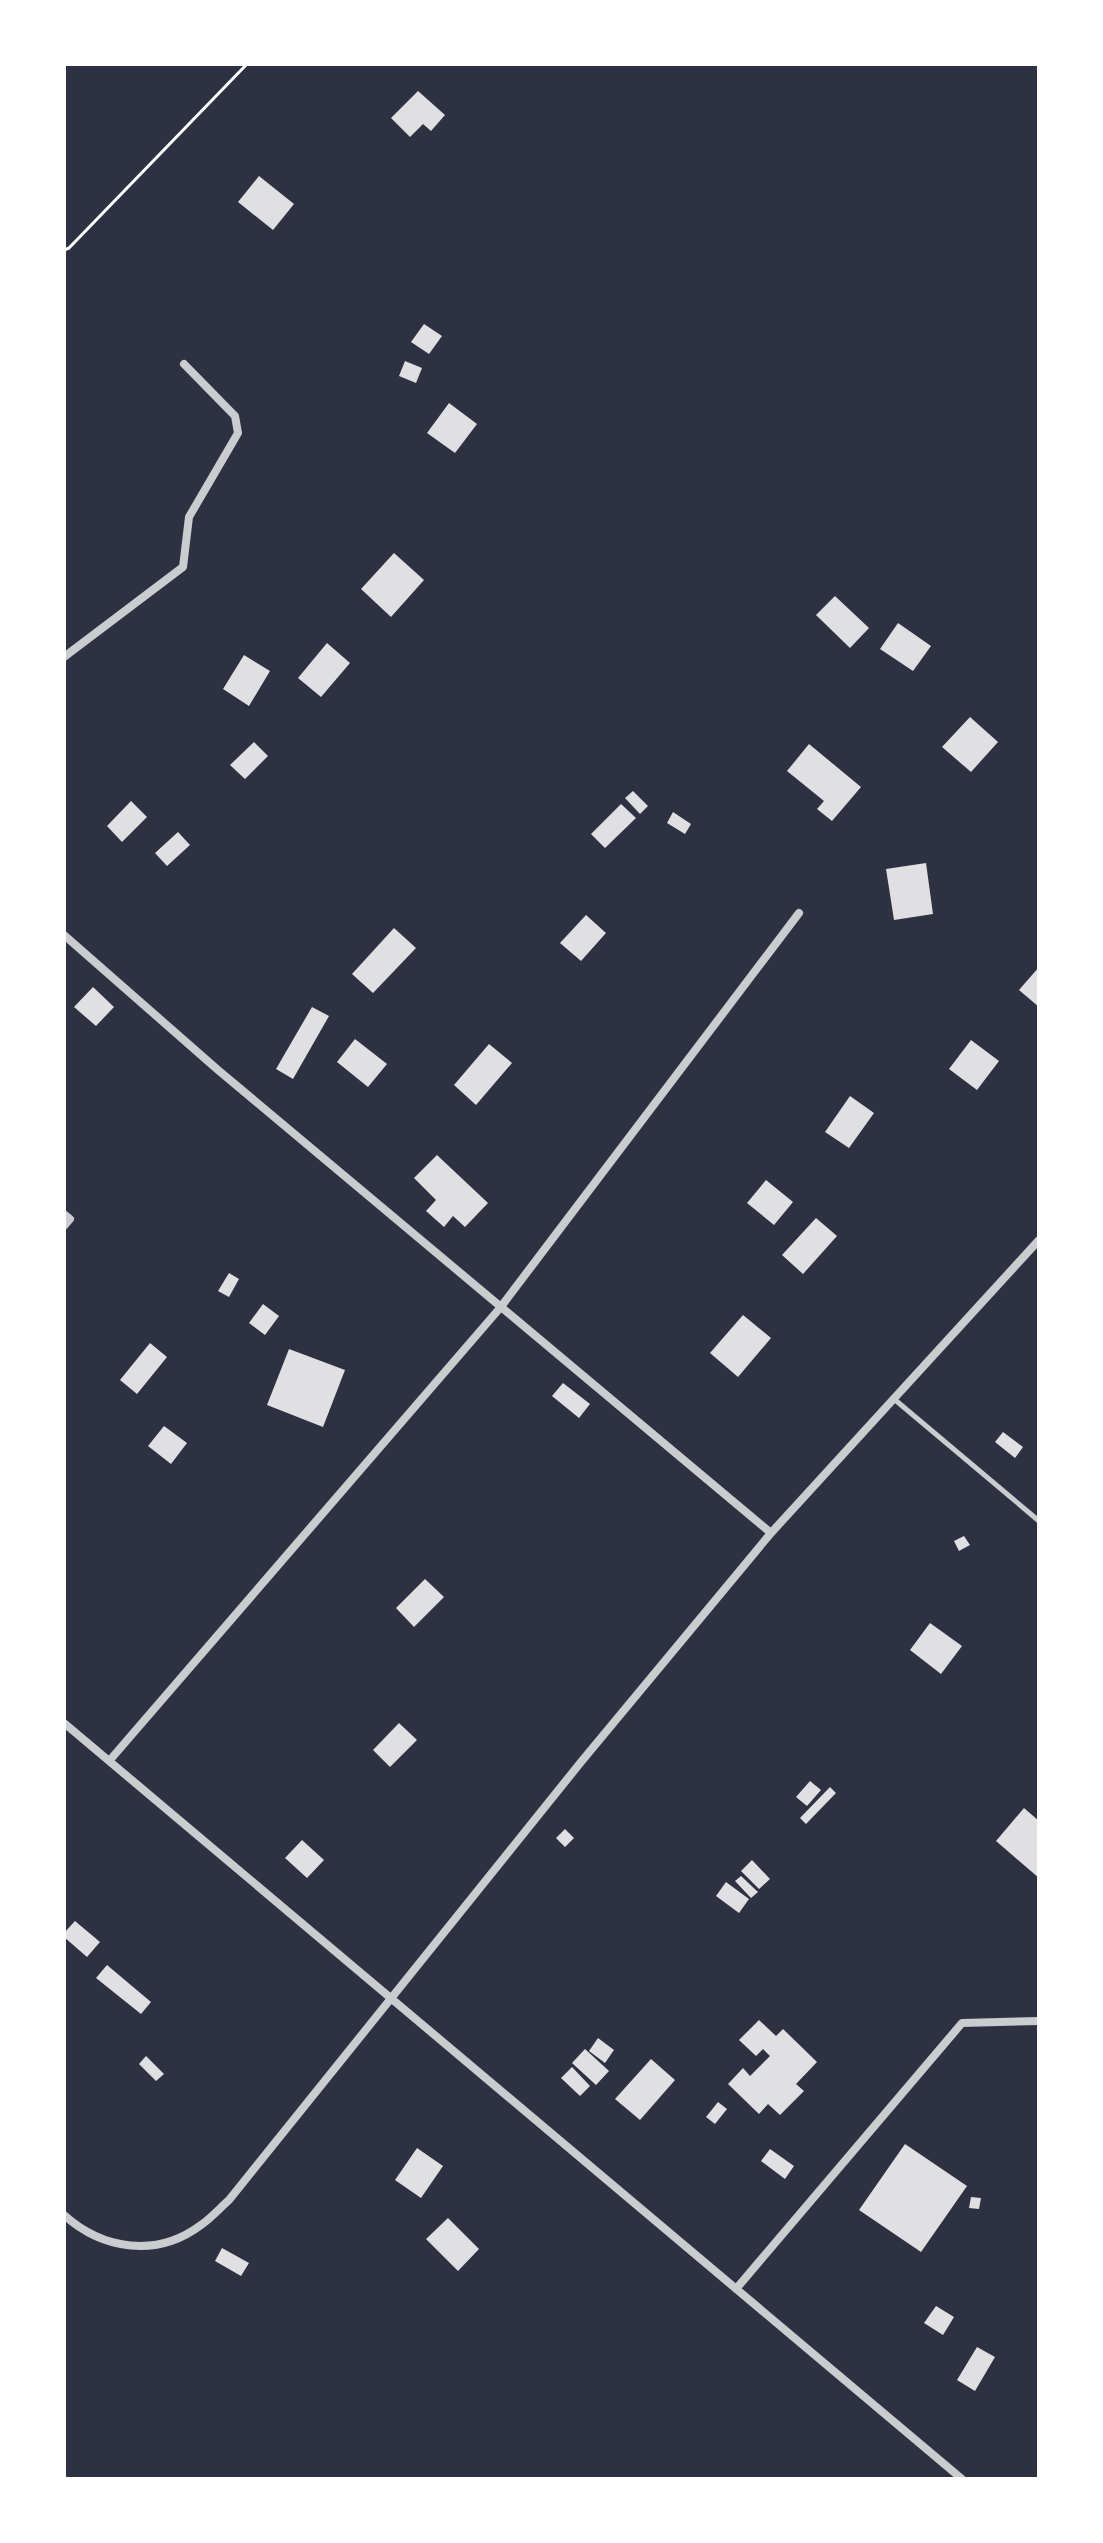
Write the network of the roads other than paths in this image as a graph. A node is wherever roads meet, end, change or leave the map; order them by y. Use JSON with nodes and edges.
{"nodes":[{"id":1,"x":184,"y":364,"type":"dead end"},
{"id":2,"x":64,"y":657,"type":"edge"},
{"id":3,"x":799,"y":913,"type":"dead end"},
{"id":4,"x":64,"y":935,"type":"edge"},
{"id":5,"x":64,"y":1214,"type":"edge"},
{"id":6,"x":64,"y":1226,"type":"edge"},
{"id":7,"x":1039,"y":1240,"type":"edge"},
{"id":8,"x":500,"y":1308,"type":"junction"},
{"id":9,"x":894,"y":1399,"type":"junction"},
{"id":10,"x":1039,"y":1521,"type":"edge"},
{"id":11,"x":771,"y":1533,"type":"junction"},
{"id":12,"x":64,"y":1723,"type":"edge"},
{"id":13,"x":110,"y":1760,"type":"junction"},
{"id":14,"x":391,"y":1999,"type":"junction"},
{"id":15,"x":1039,"y":2021,"type":"edge"},
{"id":16,"x":64,"y":2215,"type":"edge"},
{"id":17,"x":736,"y":2289,"type":"junction"},
{"id":18,"x":962,"y":2479,"type":"edge"}],
"edges":[{"from":1,"to":2,"type":"street"},
{"from":3,"to":8,"type":"street"},
{"from":4,"to":8,"type":"street"},
{"from":5,"to":6,"type":"street"},
{"from":7,"to":9,"type":"street"},
{"from":8,"to":11,"type":"street"},
{"from":8,"to":13,"type":"street"},
{"from":9,"to":10,"type":"lane"},
{"from":9,"to":11,"type":"street"},
{"from":11,"to":14,"type":"street"},
{"from":12,"to":13,"type":"street"},
{"from":13,"to":14,"type":"street"},
{"from":14,"to":16,"type":"street"},
{"from":14,"to":17,"type":"street"},
{"from":15,"to":17,"type":"street"},
{"from":17,"to":18,"type":"street"}]}
